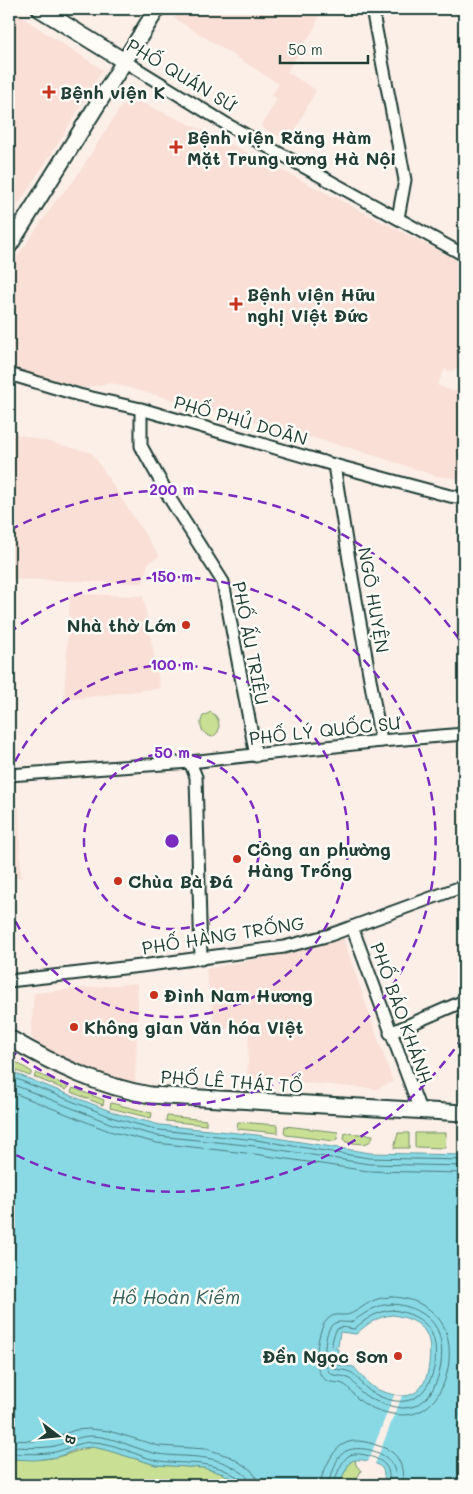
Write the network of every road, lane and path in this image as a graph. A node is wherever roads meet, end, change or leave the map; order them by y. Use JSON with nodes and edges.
{"nodes":[{"id":1,"x":40,"y":9,"type":"edge"},
{"id":2,"x":157,"y":9,"type":"edge"},
{"id":3,"x":375,"y":9,"type":"edge"},
{"id":4,"x":124,"y":62,"type":"junction"},
{"id":5,"x":398,"y":218,"type":"junction"},
{"id":6,"x":9,"y":246,"type":"edge"},
{"id":7,"x":464,"y":255,"type":"edge"},
{"id":8,"x":9,"y":374,"type":"edge"},
{"id":9,"x":141,"y":409,"type":"junction"},
{"id":10,"x":334,"y":465,"type":"junction"},
{"id":11,"x":464,"y":498,"type":"edge"},
{"id":12,"x":464,"y":734,"type":"edge"},
{"id":13,"x":382,"y":741,"type":"junction"},
{"id":14,"x":256,"y":756,"type":"junction"},
{"id":15,"x":190,"y":762,"type":"junction"},
{"id":16,"x":9,"y":775,"type":"edge"},
{"id":17,"x":464,"y":886,"type":"edge"},
{"id":18,"x":352,"y":927,"type":"junction"},
{"id":19,"x":201,"y":959,"type":"junction"},
{"id":20,"x":9,"y":981,"type":"edge"},
{"id":21,"x":464,"y":1001,"type":"edge"},
{"id":22,"x":390,"y":1033,"type":"junction"},
{"id":23,"x":9,"y":1038,"type":"edge"},
{"id":24,"x":420,"y":1110,"type":"junction"},
{"id":25,"x":464,"y":1113,"type":"edge"}],
"edges":[{"from":1,"to":4,"type":"main road","name":"PHỐ QUÁN SỨ"},
{"from":2,"to":4,"type":"main road"},
{"from":3,"to":5,"type":"street"},
{"from":4,"to":5,"type":"street","name":"PHỐ QUÁN SỨ"},
{"from":4,"to":6,"type":"main road"},
{"from":5,"to":7,"type":"street","name":"PHỐ QUÁN SỨ"},
{"from":8,"to":9,"type":"street","name":"PHỐ PHỦ DOÃN"},
{"from":9,"to":10,"type":"street","name":"PHỐ PHỦ DOÃN"},
{"from":9,"to":14,"type":"street","name":"PHỐ ẤU TRIỆU"},
{"from":10,"to":11,"type":"street","name":"PHỐ PHỦ DOÃN"},
{"from":10,"to":13,"type":"street","name":"NGÕ HUYỆN"},
{"from":12,"to":13,"type":"street","name":"PHỐ LÝ QUỐC SƯ"},
{"from":13,"to":14,"type":"street","name":"PHỐ LÝ QUỐC SƯ"},
{"from":14,"to":15,"type":"street","name":"PHỐ LÝ QUỐC SƯ"},
{"from":15,"to":16,"type":"street","name":"PHỐ LÝ QUỐC SƯ"},
{"from":15,"to":19,"type":"street"},
{"from":17,"to":18,"type":"street","name":"PHỐ HÀNG TRỐNG"},
{"from":18,"to":19,"type":"street","name":"PHỐ HÀNG TRỐNG"},
{"from":18,"to":22,"type":"street","name":"PHỐ BÁO KHÁNH"},
{"from":19,"to":20,"type":"street","name":"PHỐ HÀNG TRỐNG"},
{"from":21,"to":22,"type":"street"},
{"from":22,"to":24,"type":"street","name":"PHỐ BÁO KHÁNH"},
{"from":23,"to":24,"type":"main road","name":"PHỐ LÊ THÁI TỔ"},
{"from":24,"to":25,"type":"main road","name":"PHỐ LÊ THÁI TỔ"}]}
